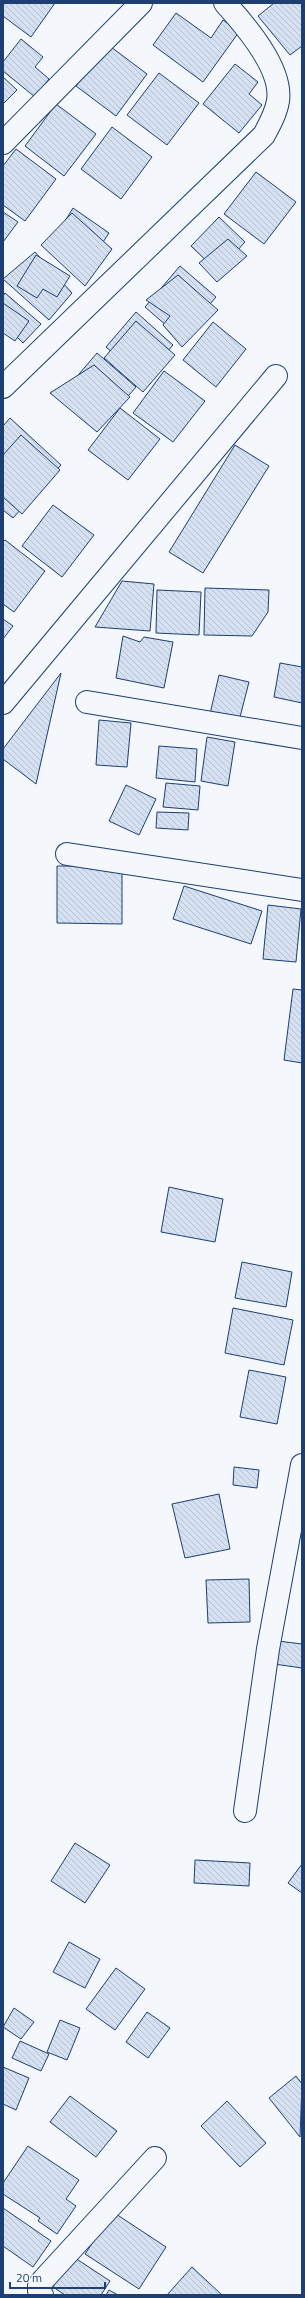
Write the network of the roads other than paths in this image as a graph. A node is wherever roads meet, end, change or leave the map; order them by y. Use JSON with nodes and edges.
{"nodes":[{"id":1,"x":141,"y":3,"type":"edge"},
{"id":2,"x":225,"y":3,"type":"edge"},
{"id":3,"x":3,"y":143,"type":"edge"},
{"id":4,"x":276,"y":376,"type":"dead end"},
{"id":5,"x":3,"y":387,"type":"edge"},
{"id":6,"x":87,"y":702,"type":"dead end"},
{"id":7,"x":3,"y":704,"type":"edge"},
{"id":8,"x":302,"y":738,"type":"edge"},
{"id":9,"x":67,"y":854,"type":"dead end"},
{"id":10,"x":302,"y":890,"type":"edge"},
{"id":11,"x":302,"y":1465,"type":"edge"},
{"id":12,"x":299,"y":1488,"type":"edge"},
{"id":13,"x":245,"y":1811,"type":"dead end"},
{"id":14,"x":155,"y":2158,"type":"dead end"},
{"id":15,"x":42,"y":2295,"type":"edge"}],
"edges":[{"from":1,"to":3,"type":"street"},
{"from":2,"to":5,"type":"street"},
{"from":4,"to":7,"type":"street"},
{"from":6,"to":8,"type":"street"},
{"from":9,"to":10,"type":"street"},
{"from":11,"to":12,"type":"street"},
{"from":12,"to":13,"type":"street"},
{"from":14,"to":15,"type":"street"}]}
